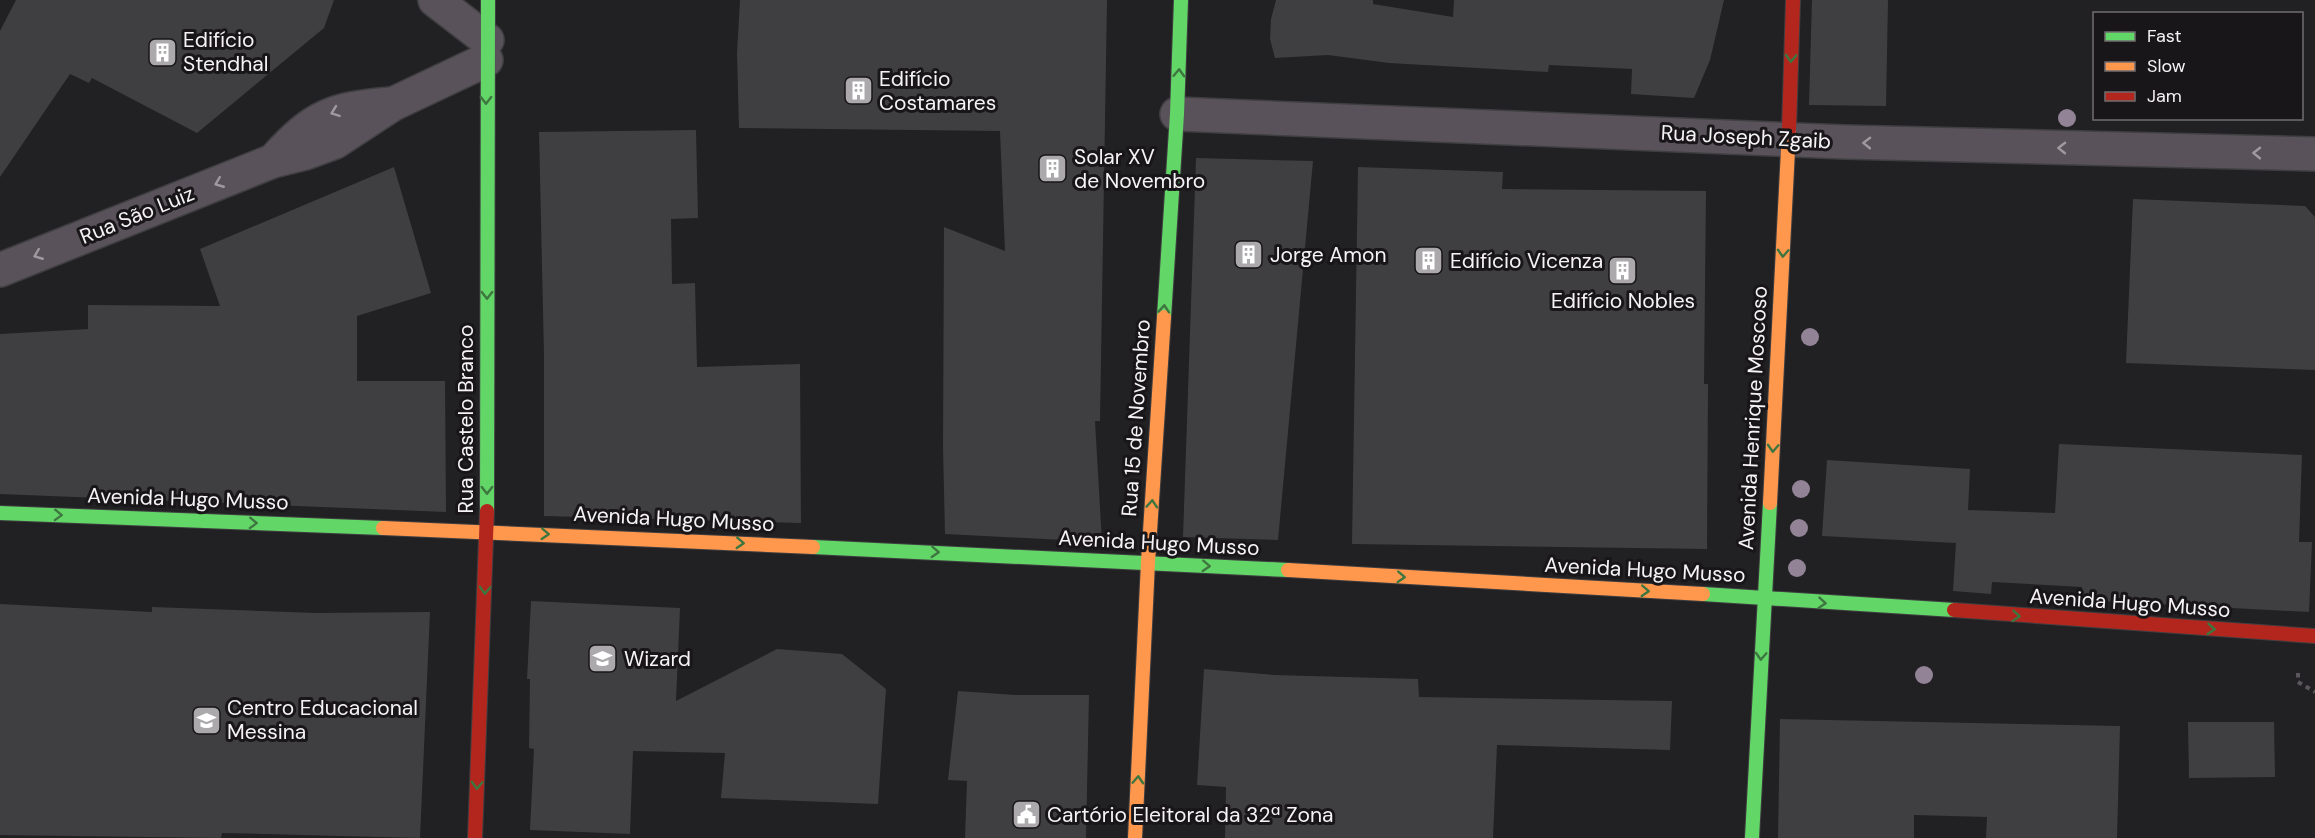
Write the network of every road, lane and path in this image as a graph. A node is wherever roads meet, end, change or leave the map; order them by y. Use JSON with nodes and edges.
{"nodes":[{"id":1,"x":435,"y":0,"type":"edge"},
{"id":2,"x":488,"y":0,"type":"edge"},
{"id":3,"x":1181,"y":0,"type":"edge"},
{"id":4,"x":1793,"y":0,"type":"edge"},
{"id":5,"x":487,"y":50,"type":"junction"},
{"id":6,"x":1177,"y":114,"type":"junction"},
{"id":7,"x":1789,"y":139,"type":"junction"},
{"id":8,"x":2315,"y":154,"type":"edge"},
{"id":9,"x":0,"y":270,"type":"edge"},
{"id":10,"x":0,"y":513,"type":"edge"},
{"id":11,"x":487,"y":532,"type":"junction"},
{"id":12,"x":1148,"y":562,"type":"junction"},
{"id":13,"x":1763,"y":598,"type":"junction"},
{"id":14,"x":2315,"y":636,"type":"edge"},
{"id":15,"x":475,"y":838,"type":"edge"},
{"id":16,"x":1135,"y":838,"type":"edge"},
{"id":17,"x":1752,"y":838,"type":"edge"}],
"edges":[{"from":1,"to":5,"type":"street"},
{"from":2,"to":5,"type":"main road","name":"Rua Castelo Branco"},
{"from":6,"to":3,"type":"main road","name":"Rua 15 de Novembro","one_way":true},
{"from":4,"to":7,"type":"main road","name":"Avenida Henrique Moscoso","one_way":true},
{"from":5,"to":9,"type":"street","name":"Rua São Luiz","one_way":true},
{"from":5,"to":11,"type":"main road","name":"Rua Castelo Branco","one_way":true},
{"from":6,"to":7,"type":"street","name":"Rua Joseph Zgaib"},
{"from":12,"to":6,"type":"main road","name":"Rua 15 de Novembro","one_way":true},
{"from":8,"to":7,"type":"street","name":"Rua Joseph Zgaib","one_way":true},
{"from":7,"to":13,"type":"main road","name":"Avenida Henrique Moscoso","one_way":true},
{"from":10,"to":11,"type":"main road","name":"Avenida Hugo Musso","one_way":true},
{"from":11,"to":12,"type":"main road","name":"Avenida Hugo Musso","one_way":true},
{"from":11,"to":15,"type":"main road","name":"Rua Castelo Branco","one_way":true},
{"from":12,"to":13,"type":"main road","name":"Avenida Hugo Musso","one_way":true},
{"from":16,"to":12,"type":"main road","name":"Rua 15 de Novembro","one_way":true},
{"from":13,"to":14,"type":"main road","name":"Avenida Hugo Musso","one_way":true},
{"from":13,"to":17,"type":"main road","name":"Avenida Henrique Moscoso","one_way":true}]}
